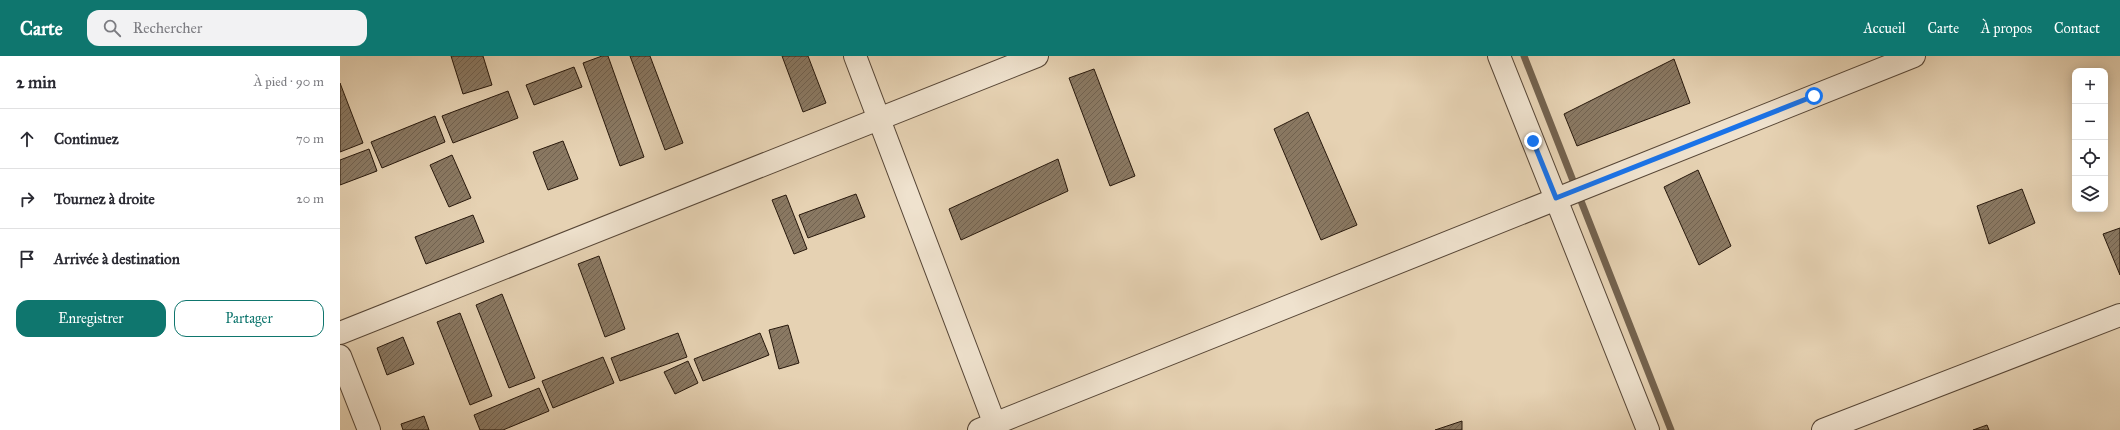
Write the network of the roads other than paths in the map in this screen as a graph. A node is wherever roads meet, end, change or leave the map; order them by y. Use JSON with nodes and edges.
{"nodes":[{"id":1,"x":855,"y":56,"type":"edge"},
{"id":2,"x":1038,"y":56,"type":"edge"},
{"id":3,"x":1499,"y":56,"type":"edge"},
{"id":4,"x":1914,"y":56,"type":"edge"},
{"id":5,"x":879,"y":120,"type":"junction"},
{"id":6,"x":1556,"y":198,"type":"junction"},
{"id":7,"x":2120,"y":315,"type":"edge"},
{"id":8,"x":340,"y":333,"type":"edge"},
{"id":9,"x":340,"y":356,"type":"edge"},
{"id":10,"x":990,"y":428,"type":"edge"},
{"id":11,"x":369,"y":430,"type":"edge"},
{"id":12,"x":1648,"y":430,"type":"edge"},
{"id":13,"x":1823,"y":430,"type":"edge"}],
"edges":[{"from":1,"to":5,"type":"street"},
{"from":2,"to":5,"type":"street"},
{"from":3,"to":6,"type":"street"},
{"from":4,"to":6,"type":"street"},
{"from":5,"to":8,"type":"street"},
{"from":5,"to":10,"type":"street"},
{"from":6,"to":10,"type":"street"},
{"from":6,"to":12,"type":"street"},
{"from":7,"to":13,"type":"street"},
{"from":9,"to":11,"type":"street"}]}
